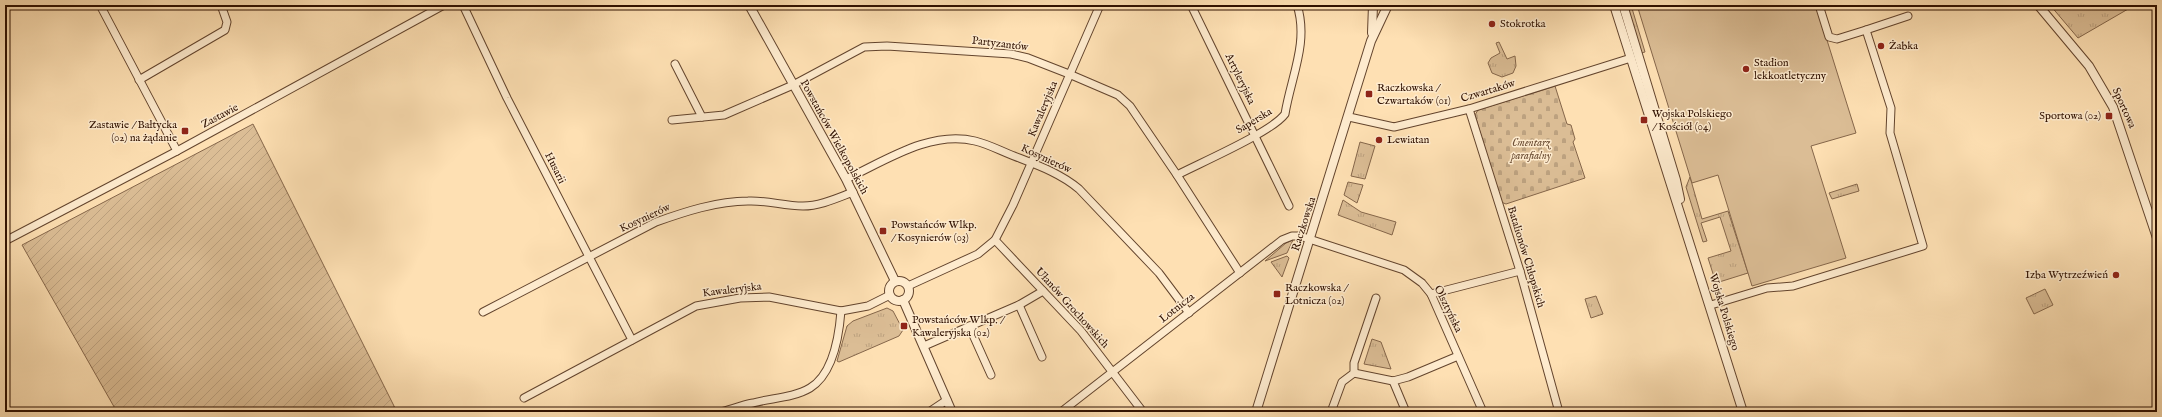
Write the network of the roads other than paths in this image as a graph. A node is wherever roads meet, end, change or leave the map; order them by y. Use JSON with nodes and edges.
{"nodes":[{"id":1,"x":100,"y":5,"type":"edge"},
{"id":2,"x":221,"y":5,"type":"edge"},
{"id":3,"x":444,"y":5,"type":"edge"},
{"id":4,"x":462,"y":5,"type":"edge"},
{"id":5,"x":749,"y":5,"type":"edge"},
{"id":6,"x":1100,"y":5,"type":"edge"},
{"id":7,"x":1191,"y":5,"type":"edge"},
{"id":8,"x":1297,"y":5,"type":"edge"},
{"id":9,"x":1374,"y":5,"type":"edge"},
{"id":10,"x":1422,"y":5,"type":"edge"},
{"id":11,"x":1427,"y":5,"type":"edge"},
{"id":12,"x":1614,"y":5,"type":"edge"},
{"id":13,"x":1623,"y":5,"type":"edge"},
{"id":14,"x":1819,"y":5,"type":"edge"},
{"id":15,"x":2038,"y":5,"type":"edge"},
{"id":16,"x":1390,"y":6,"type":"edge"},
{"id":17,"x":1908,"y":16,"type":"dead end"},
{"id":18,"x":1866,"y":30,"type":"junction"},
{"id":19,"x":1371,"y":42,"type":"junction"},
{"id":20,"x":1631,"y":58,"type":"junction"},
{"id":21,"x":675,"y":64,"type":"dead end"},
{"id":22,"x":1069,"y":74,"type":"junction"},
{"id":23,"x":139,"y":80,"type":"junction"},
{"id":24,"x":793,"y":85,"type":"junction"},
{"id":25,"x":1469,"y":109,"type":"junction"},
{"id":26,"x":702,"y":117,"type":"junction"},
{"id":27,"x":1349,"y":117,"type":"junction"},
{"id":28,"x":672,"y":120,"type":"dead end"},
{"id":29,"x":1255,"y":135,"type":"junction"},
{"id":30,"x":177,"y":152,"type":"junction"},
{"id":31,"x":1032,"y":163,"type":"junction"},
{"id":32,"x":1177,"y":174,"type":"junction"},
{"id":33,"x":846,"y":180,"type":"junction"},
{"id":34,"x":853,"y":192,"type":"junction"},
{"id":35,"x":1289,"y":206,"type":"dead end"},
{"id":36,"x":1683,"y":218,"type":"junction"},
{"id":37,"x":2157,"y":238,"type":"edge"},
{"id":38,"x":1311,"y":239,"type":"junction"},
{"id":39,"x":995,"y":240,"type":"junction"},
{"id":40,"x":5,"y":241,"type":"edge"},
{"id":41,"x":589,"y":258,"type":"junction"},
{"id":42,"x":1520,"y":271,"type":"junction"},
{"id":43,"x":1240,"y":273,"type":"junction"},
{"id":44,"x":895,"y":281,"type":"junction"},
{"id":45,"x":908,"y":286,"type":"junction"},
{"id":46,"x":1043,"y":291,"type":"junction"},
{"id":47,"x":1431,"y":294,"type":"junction"},
{"id":48,"x":890,"y":295,"type":"junction"},
{"id":49,"x":1376,"y":298,"type":"dead end"},
{"id":50,"x":903,"y":300,"type":"junction"},
{"id":51,"x":1019,"y":305,"type":"junction"},
{"id":52,"x":1711,"y":305,"type":"junction"},
{"id":53,"x":841,"y":311,"type":"junction"},
{"id":54,"x":483,"y":312,"type":"dead end"},
{"id":55,"x":1189,"y":313,"type":"junction"},
{"id":56,"x":968,"y":326,"type":"junction"},
{"id":57,"x":632,"y":340,"type":"junction"},
{"id":58,"x":924,"y":346,"type":"junction"},
{"id":59,"x":1458,"y":356,"type":"junction"},
{"id":60,"x":1042,"y":357,"type":"dead end"},
{"id":61,"x":1114,"y":372,"type":"junction"},
{"id":62,"x":1354,"y":373,"type":"junction"},
{"id":63,"x":991,"y":375,"type":"dead end"},
{"id":64,"x":1393,"y":381,"type":"junction"},
{"id":65,"x":524,"y":398,"type":"dead end"},
{"id":66,"x":947,"y":400,"type":"junction"},
{"id":67,"x":721,"y":412,"type":"edge"},
{"id":68,"x":929,"y":412,"type":"edge"},
{"id":69,"x":952,"y":412,"type":"edge"},
{"id":70,"x":1061,"y":412,"type":"edge"},
{"id":71,"x":1142,"y":412,"type":"edge"},
{"id":72,"x":1256,"y":412,"type":"edge"},
{"id":73,"x":1331,"y":412,"type":"edge"},
{"id":74,"x":1406,"y":412,"type":"edge"},
{"id":75,"x":1483,"y":412,"type":"edge"},
{"id":76,"x":1559,"y":412,"type":"edge"},
{"id":77,"x":1743,"y":412,"type":"edge"}],
"edges":[{"from":1,"to":23,"type":"street"},
{"from":2,"to":23,"type":"street"},
{"from":3,"to":30,"type":"street","name":"Zastawie"},
{"from":4,"to":41,"type":"street","name":"Husarii"},
{"from":5,"to":24,"type":"street","name":"Powstańców Wielkopolskich"},
{"from":6,"to":22,"type":"street","name":"Kawaleryjska"},
{"from":7,"to":29,"type":"street","name":"Artyleryjska"},
{"from":8,"to":29,"type":"street","name":"Saperska"},
{"from":9,"to":16,"type":"street"},
{"from":9,"to":19,"type":"street","name":"Raczkowska"},
{"from":10,"to":11,"type":"street"},
{"from":12,"to":20,"type":"street","name":"Wojska Polskiego"},
{"from":13,"to":36,"type":"street","name":"Wojska Polskiego"},
{"from":14,"to":18,"type":"street"},
{"from":15,"to":37,"type":"street","name":"Sportowa"},
{"from":16,"to":19,"type":"street","name":"Raczkowska"},
{"from":17,"to":18,"type":"street"},
{"from":18,"to":52,"type":"street"},
{"from":19,"to":27,"type":"street","name":"Raczkowska"},
{"from":20,"to":25,"type":"street","name":"Czwartaków"},
{"from":20,"to":36,"type":"street","name":"Wojska Polskiego"},
{"from":21,"to":26,"type":"street"},
{"from":22,"to":24,"type":"street","name":"Partyzantów"},
{"from":22,"to":31,"type":"street","name":"Kawaleryjska"},
{"from":22,"to":32,"type":"street","name":"Partyzantów"},
{"from":23,"to":30,"type":"street"},
{"from":24,"to":26,"type":"street","name":"Partyzantów"},
{"from":24,"to":33,"type":"street","name":"Powstańców Wielkopolskich"},
{"from":25,"to":27,"type":"street","name":"Czwartaków"},
{"from":25,"to":42,"type":"street","name":"Batalionów Chłopskich"},
{"from":26,"to":28,"type":"street","name":"Partyzantów"},
{"from":27,"to":38,"type":"street","name":"Raczkowska"},
{"from":29,"to":32,"type":"street","name":"Saperska"},
{"from":29,"to":35,"type":"street","name":"Artyleryjska"},
{"from":30,"to":40,"type":"street","name":"Zastawie"},
{"from":31,"to":33,"type":"street","name":"Kosynierów"},
{"from":31,"to":39,"type":"street","name":"Kawaleryjska"},
{"from":31,"to":55,"type":"street","name":"Kosynierów"},
{"from":32,"to":43,"type":"street","name":"Partyzantów"},
{"from":33,"to":34,"type":"street","name":"Powstańców Wielkopolskich"},
{"from":34,"to":41,"type":"street","name":"Kosynierów"},
{"from":34,"to":44,"type":"street","name":"Powstańców Wielkopolskich"},
{"from":36,"to":52,"type":"street","name":"Wojska Polskiego"},
{"from":38,"to":43,"type":"street","name":"Lotnicza"},
{"from":38,"to":47,"type":"street","name":"Olsztyńska"},
{"from":38,"to":72,"type":"street","name":"Raczkowska"},
{"from":39,"to":45,"type":"street","name":"Kawaleryjska"},
{"from":39,"to":46,"type":"street","name":"Ułanów Grochowskich"},
{"from":41,"to":54,"type":"street","name":"Kosynierów"},
{"from":41,"to":57,"type":"street","name":"Husarii"},
{"from":42,"to":47,"type":"street"},
{"from":42,"to":76,"type":"street","name":"Batalionów Chłopskich"},
{"from":43,"to":55,"type":"street","name":"Lotnicza"},
{"from":44,"to":45,"type":"street"},
{"from":44,"to":48,"type":"street"},
{"from":45,"to":50,"type":"street"},
{"from":46,"to":51,"type":"street"},
{"from":46,"to":61,"type":"street","name":"Ułanów Grochowskich"},
{"from":47,"to":59,"type":"street","name":"Olsztyńska"},
{"from":48,"to":50,"type":"street"},
{"from":48,"to":53,"type":"street","name":"Kawaleryjska"},
{"from":49,"to":62,"type":"street"},
{"from":50,"to":58,"type":"street"},
{"from":51,"to":56,"type":"street"},
{"from":51,"to":60,"type":"street"},
{"from":52,"to":77,"type":"street","name":"Wojska Polskiego"},
{"from":53,"to":57,"type":"street","name":"Kawaleryjska"},
{"from":53,"to":67,"type":"street"},
{"from":55,"to":61,"type":"street","name":"Lotnicza"},
{"from":56,"to":58,"type":"street"},
{"from":56,"to":63,"type":"street"},
{"from":57,"to":65,"type":"street","name":"Kawaleryjska"},
{"from":58,"to":66,"type":"street"},
{"from":59,"to":64,"type":"street"},
{"from":59,"to":75,"type":"street","name":"Olsztyńska"},
{"from":61,"to":70,"type":"street","name":"Lotnicza"},
{"from":61,"to":71,"type":"street","name":"Ułanów Grochowskich"},
{"from":62,"to":64,"type":"street"},
{"from":62,"to":73,"type":"street"},
{"from":64,"to":74,"type":"street"},
{"from":66,"to":68,"type":"street"},
{"from":66,"to":69,"type":"street"}]}
